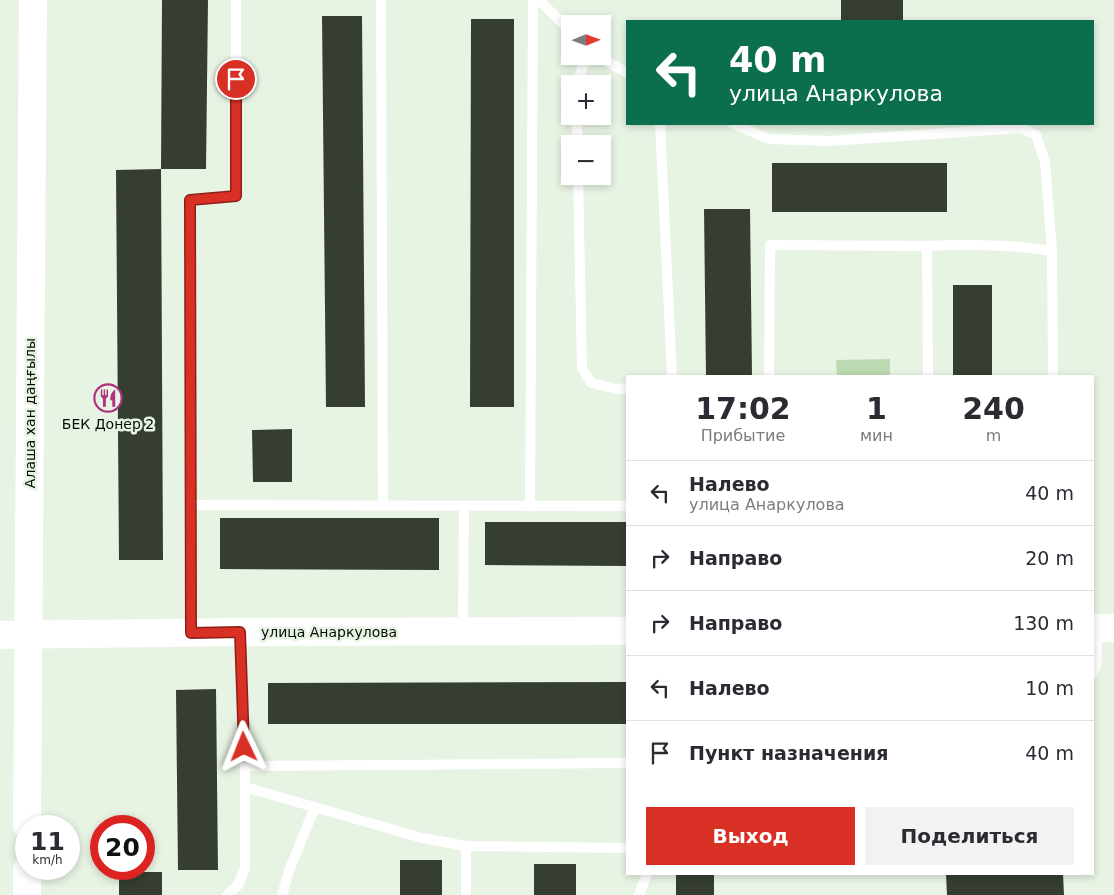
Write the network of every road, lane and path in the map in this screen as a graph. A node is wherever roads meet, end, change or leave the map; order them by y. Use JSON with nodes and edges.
{"nodes":[{"id":1,"x":33,"y":0,"type":"edge"},
{"id":2,"x":236,"y":0,"type":"edge"},
{"id":3,"x":381,"y":0,"type":"edge"},
{"id":4,"x":533,"y":0,"type":"edge"},
{"id":5,"x":539,"y":0,"type":"edge"},
{"id":6,"x":561,"y":22,"type":"edge"},
{"id":7,"x":611,"y":63,"type":"edge"},
{"id":8,"x":626,"y":73,"type":"edge"},
{"id":9,"x":660,"y":125,"type":"edge"},
{"id":10,"x":735,"y":125,"type":"edge"},
{"id":11,"x":578,"y":185,"type":"edge"},
{"id":12,"x":927,"y":246,"type":"junction"},
{"id":13,"x":1052,"y":251,"type":"junction"},
{"id":14,"x":672,"y":375,"type":"edge"},
{"id":15,"x":769,"y":375,"type":"edge"},
{"id":16,"x":928,"y":375,"type":"edge"},
{"id":17,"x":1053,"y":375,"type":"edge"},
{"id":18,"x":626,"y":388,"type":"edge"},
{"id":19,"x":191,"y":505,"type":"junction"},
{"id":20,"x":383,"y":505,"type":"junction"},
{"id":21,"x":464,"y":506,"type":"junction"},
{"id":22,"x":530,"y":506,"type":"junction"},
{"id":23,"x":626,"y":506,"type":"edge"},
{"id":24,"x":1102,"y":628,"type":"edge"},
{"id":25,"x":626,"y":631,"type":"edge"},
{"id":26,"x":240,"y":632,"type":"junction"},
{"id":27,"x":463,"y":632,"type":"junction"},
{"id":28,"x":191,"y":633,"type":"junction"},
{"id":29,"x":0,"y":635,"type":"edge"},
{"id":30,"x":28,"y":635,"type":"junction"},
{"id":31,"x":1094,"y":670,"type":"edge"},
{"id":32,"x":626,"y":763,"type":"edge"},
{"id":33,"x":245,"y":766,"type":"junction"},
{"id":34,"x":245,"y":788,"type":"junction"},
{"id":35,"x":315,"y":807,"type":"junction"},
{"id":36,"x":28,"y":815,"type":"edge"},
{"id":37,"x":466,"y":846,"type":"junction"},
{"id":38,"x":626,"y":848,"type":"edge"},
{"id":39,"x":647,"y":875,"type":"edge"},
{"id":40,"x":27,"y":880,"type":"edge"},
{"id":41,"x":27,"y":895,"type":"edge"},
{"id":42,"x":226,"y":895,"type":"edge"},
{"id":43,"x":282,"y":895,"type":"edge"},
{"id":44,"x":466,"y":895,"type":"edge"},
{"id":45,"x":639,"y":895,"type":"edge"}],
"edges":[{"from":1,"to":30,"type":"main road","name":"Алаша хан даңғылы"},
{"from":2,"to":19,"type":"lane"},
{"from":3,"to":20,"type":"lane"},
{"from":4,"to":22,"type":"lane"},
{"from":5,"to":6,"type":"lane"},
{"from":7,"to":8,"type":"lane"},
{"from":9,"to":14,"type":"lane"},
{"from":10,"to":13,"type":"lane"},
{"from":11,"to":18,"type":"lane"},
{"from":12,"to":13,"type":"lane"},
{"from":12,"to":15,"type":"lane"},
{"from":12,"to":16,"type":"lane"},
{"from":13,"to":17,"type":"lane"},
{"from":19,"to":20,"type":"lane"},
{"from":19,"to":28,"type":"lane"},
{"from":20,"to":21,"type":"lane"},
{"from":21,"to":22,"type":"lane"},
{"from":21,"to":27,"type":"lane"},
{"from":22,"to":23,"type":"lane"},
{"from":24,"to":31,"type":"lane"},
{"from":25,"to":27,"type":"main road","name":"улица Анаркулова"},
{"from":26,"to":27,"type":"main road","name":"улица Анаркулова"},
{"from":26,"to":28,"type":"main road","name":"улица Анаркулова"},
{"from":26,"to":33,"type":"lane"},
{"from":28,"to":30,"type":"main road","name":"улица Анаркулова"},
{"from":29,"to":30,"type":"main road","name":"улица Анаркулова"},
{"from":30,"to":36,"type":"main road","name":"Алаша хан даңғылы"},
{"from":32,"to":33,"type":"lane"},
{"from":33,"to":34,"type":"lane"},
{"from":34,"to":35,"type":"lane"},
{"from":34,"to":42,"type":"lane"},
{"from":35,"to":37,"type":"lane"},
{"from":35,"to":43,"type":"lane"},
{"from":37,"to":38,"type":"lane"},
{"from":37,"to":44,"type":"lane"},
{"from":39,"to":45,"type":"lane"},
{"from":40,"to":41,"type":"main road"}]}
